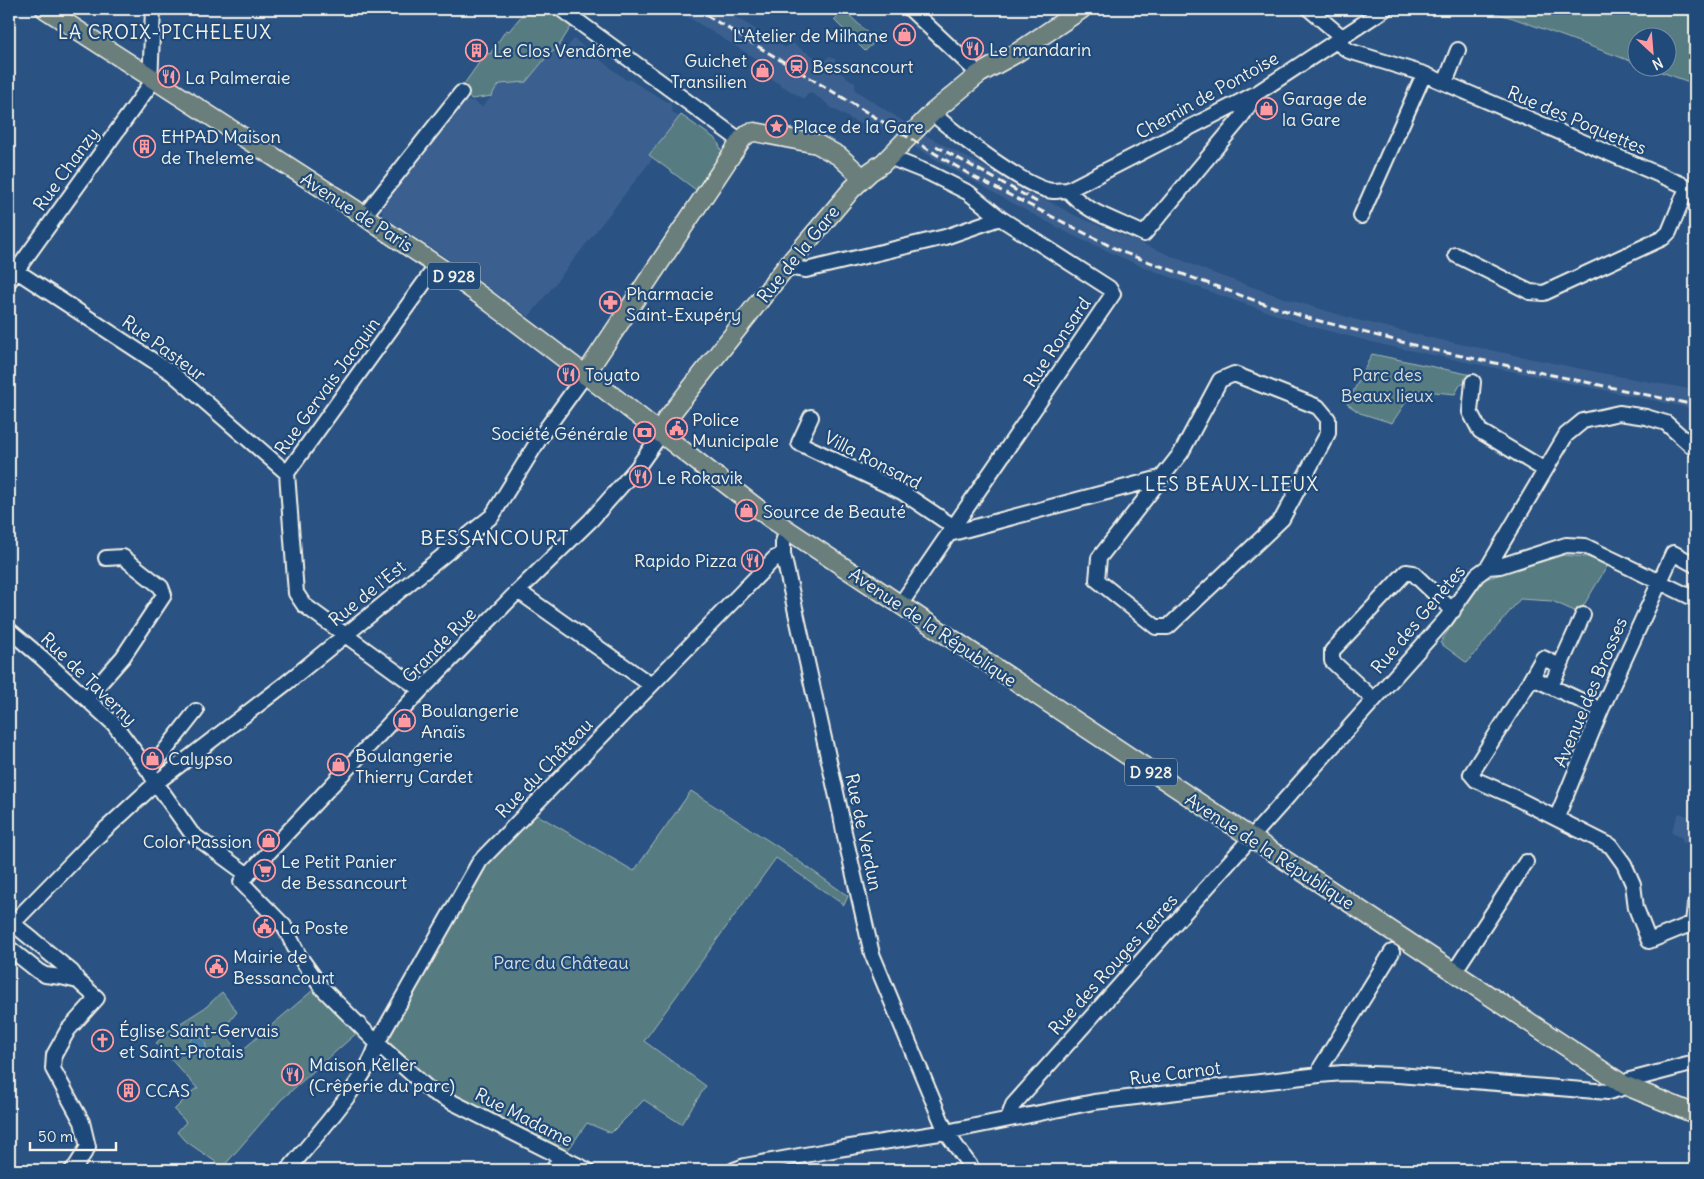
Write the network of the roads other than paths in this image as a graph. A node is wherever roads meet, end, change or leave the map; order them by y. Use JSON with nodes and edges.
{"nodes":[{"id":1,"x":45,"y":9,"type":"edge"},
{"id":2,"x":153,"y":9,"type":"edge"},
{"id":3,"x":561,"y":9,"type":"edge"},
{"id":4,"x":910,"y":9,"type":"edge"},
{"id":5,"x":1082,"y":9,"type":"edge"},
{"id":6,"x":1309,"y":9,"type":"edge"},
{"id":7,"x":1385,"y":9,"type":"edge"},
{"id":8,"x":1338,"y":39,"type":"junction"},
{"id":9,"x":1458,"y":50,"type":"dead end"},
{"id":10,"x":979,"y":74,"type":"junction"},
{"id":11,"x":1424,"y":74,"type":"junction"},
{"id":12,"x":150,"y":77,"type":"junction"},
{"id":13,"x":1445,"y":83,"type":"junction"},
{"id":14,"x":461,"y":93,"type":"dead end"},
{"id":15,"x":1257,"y":93,"type":"junction"},
{"id":16,"x":932,"y":113,"type":"junction"},
{"id":17,"x":738,"y":146,"type":"junction"},
{"id":18,"x":890,"y":156,"type":"junction"},
{"id":19,"x":863,"y":178,"type":"junction"},
{"id":20,"x":1691,"y":189,"type":"edge"},
{"id":21,"x":1068,"y":190,"type":"junction"},
{"id":22,"x":369,"y":210,"type":"junction"},
{"id":23,"x":1361,"y":216,"type":"dead end"},
{"id":24,"x":1000,"y":218,"type":"junction"},
{"id":25,"x":1456,"y":255,"type":"dead end"},
{"id":26,"x":437,"y":265,"type":"junction"},
{"id":27,"x":786,"y":266,"type":"junction"},
{"id":28,"x":11,"y":273,"type":"edge"},
{"id":29,"x":585,"y":375,"type":"junction"},
{"id":30,"x":1474,"y":382,"type":"dead end"},
{"id":31,"x":810,"y":417,"type":"dead end"},
{"id":32,"x":659,"y":432,"type":"junction"},
{"id":33,"x":1695,"y":449,"type":"edge"},
{"id":34,"x":1545,"y":470,"type":"junction"},
{"id":35,"x":287,"y":473,"type":"junction"},
{"id":36,"x":1160,"y":478,"type":"junction"},
{"id":37,"x":787,"y":529,"type":"junction"},
{"id":38,"x":951,"y":530,"type":"junction"},
{"id":39,"x":784,"y":554,"type":"junction"},
{"id":40,"x":106,"y":558,"type":"dead end"},
{"id":41,"x":1695,"y":565,"type":"edge"},
{"id":42,"x":1488,"y":567,"type":"junction"},
{"id":43,"x":1659,"y":582,"type":"junction"},
{"id":44,"x":518,"y":591,"type":"junction"},
{"id":45,"x":1695,"y":599,"type":"edge"},
{"id":46,"x":900,"y":605,"type":"junction"},
{"id":47,"x":1452,"y":610,"type":"junction"},
{"id":48,"x":1583,"y":615,"type":"dead end"},
{"id":49,"x":9,"y":630,"type":"edge"},
{"id":50,"x":342,"y":632,"type":"junction"},
{"id":51,"x":1560,"y":666,"type":"junction"},
{"id":52,"x":1530,"y":681,"type":"junction"},
{"id":53,"x":651,"y":685,"type":"junction"},
{"id":54,"x":1551,"y":686,"type":"junction"},
{"id":55,"x":421,"y":690,"type":"junction"},
{"id":56,"x":87,"y":698,"type":"junction"},
{"id":57,"x":1374,"y":700,"type":"junction"},
{"id":58,"x":1601,"y":710,"type":"junction"},
{"id":59,"x":196,"y":711,"type":"dead end"},
{"id":60,"x":149,"y":770,"type":"junction"},
{"id":61,"x":156,"y":784,"type":"junction"},
{"id":62,"x":1557,"y":817,"type":"junction"},
{"id":63,"x":195,"y":837,"type":"joint"},
{"id":64,"x":1250,"y":838,"type":"junction"},
{"id":65,"x":1526,"y":862,"type":"dead end"},
{"id":66,"x":243,"y":876,"type":"junction"},
{"id":67,"x":1695,"y":905,"type":"edge"},
{"id":68,"x":1694,"y":925,"type":"edge"},
{"id":69,"x":9,"y":928,"type":"edge"},
{"id":70,"x":9,"y":948,"type":"edge"},
{"id":71,"x":1392,"y":952,"type":"dead end"},
{"id":72,"x":56,"y":960,"type":"junction"},
{"id":73,"x":1454,"y":972,"type":"junction"},
{"id":74,"x":45,"y":975,"type":"junction"},
{"id":75,"x":78,"y":982,"type":"junction"},
{"id":76,"x":377,"y":1043,"type":"junction"},
{"id":77,"x":1695,"y":1063,"type":"edge"},
{"id":78,"x":1608,"y":1074,"type":"junction"},
{"id":79,"x":1319,"y":1075,"type":"junction"},
{"id":80,"x":1624,"y":1084,"type":"junction"},
{"id":81,"x":1595,"y":1091,"type":"junction"},
{"id":82,"x":1695,"y":1114,"type":"edge"},
{"id":83,"x":1008,"y":1119,"type":"junction"},
{"id":84,"x":946,"y":1132,"type":"junction"},
{"id":85,"x":561,"y":1157,"type":"junction"},
{"id":86,"x":72,"y":1170,"type":"edge"},
{"id":87,"x":288,"y":1170,"type":"edge"},
{"id":88,"x":553,"y":1170,"type":"edge"},
{"id":89,"x":587,"y":1170,"type":"edge"},
{"id":90,"x":734,"y":1170,"type":"edge"},
{"id":91,"x":973,"y":1170,"type":"edge"}],
"edges":[{"from":1,"to":12,"type":"main road","name":"Avenue de Paris","number":"D 928"},
{"from":2,"to":12,"type":"street"},
{"from":3,"to":17,"type":"street"},
{"from":4,"to":10,"type":"street"},
{"from":5,"to":10,"type":"main road","name":"Rue de la Gare"},
{"from":6,"to":8,"type":"street","name":"Rue des Poquettes"},
{"from":7,"to":8,"type":"street","name":"Chemin de Pontoise"},
{"from":8,"to":11,"type":"street","name":"Rue des Poquettes"},
{"from":8,"to":15,"type":"street","name":"Chemin de Pontoise"},
{"from":9,"to":13,"type":"street"},
{"from":10,"to":16,"type":"main road","name":"Rue de la Gare"},
{"from":11,"to":13,"type":"street","name":"Rue des Poquettes"},
{"from":11,"to":23,"type":"street"},
{"from":12,"to":22,"type":"main road","name":"Avenue de Paris","number":"D 928"},
{"from":12,"to":28,"type":"street","name":"Rue Chanzy"},
{"from":13,"to":20,"type":"street","name":"Rue des Poquettes"},
{"from":14,"to":22,"type":"street"},
{"from":15,"to":21,"type":"street","name":"Chemin de Pontoise"},
{"from":15,"to":21,"type":"street"},
{"from":16,"to":18,"type":"main road","name":"Rue de la Gare"},
{"from":16,"to":21,"type":"street"},
{"from":17,"to":19,"type":"main road"},
{"from":17,"to":29,"type":"main road"},
{"from":18,"to":19,"type":"main road","name":"Rue de la Gare"},
{"from":18,"to":24,"type":"street","name":"Rue Ronsard"},
{"from":19,"to":27,"type":"main road","name":"Rue de la Gare"},
{"from":20,"to":25,"type":"street"},
{"from":22,"to":26,"type":"main road","name":"Avenue de Paris","number":"D 928"},
{"from":24,"to":27,"type":"street"},
{"from":24,"to":38,"type":"street","name":"Rue Ronsard"},
{"from":26,"to":29,"type":"main road","name":"Avenue de Paris","number":"D 928"},
{"from":26,"to":35,"type":"street","name":"Rue Gervais Jacquin"},
{"from":27,"to":32,"type":"main road","name":"Rue de la Gare"},
{"from":28,"to":35,"type":"street","name":"Rue Pasteur"},
{"from":29,"to":32,"type":"main road","name":"Avenue de Paris","number":"D 928"},
{"from":29,"to":50,"type":"street","name":"Rue de l'Est"},
{"from":30,"to":34,"type":"street"},
{"from":31,"to":38,"type":"street","name":"Villa Ronsard"},
{"from":32,"to":37,"type":"main road","name":"Avenue de la République","number":"D 928"},
{"from":32,"to":44,"type":"street","name":"Grande Rue"},
{"from":33,"to":34,"type":"street","name":"Rue des Genètes"},
{"from":34,"to":42,"type":"street","name":"Rue des Genètes"},
{"from":35,"to":50,"type":"street","name":"Rue Gervais Jacquin"},
{"from":36,"to":36,"type":"street"},
{"from":36,"to":38,"type":"street"},
{"from":37,"to":39,"type":"street","name":"Rue de Verdun"},
{"from":37,"to":46,"type":"main road","name":"Avenue de la République","number":"D 928"},
{"from":38,"to":46,"type":"street","name":"Rue Ronsard"},
{"from":39,"to":53,"type":"street","name":"Rue du Château"},
{"from":39,"to":84,"type":"street","name":"Rue de Verdun"},
{"from":40,"to":56,"type":"street"},
{"from":41,"to":43,"type":"street","name":"Avenue des Brosses"},
{"from":42,"to":43,"type":"street"},
{"from":42,"to":47,"type":"street","name":"Rue des Genètes"},
{"from":43,"to":45,"type":"street"},
{"from":43,"to":58,"type":"street","name":"Avenue des Brosses"},
{"from":44,"to":53,"type":"street"},
{"from":44,"to":55,"type":"street","name":"Grande Rue"},
{"from":46,"to":64,"type":"main road","name":"Avenue de la République","number":"D 928"},
{"from":47,"to":57,"type":"street","name":"Rue des Genètes"},
{"from":47,"to":57,"type":"street"},
{"from":48,"to":51,"type":"street"},
{"from":49,"to":56,"type":"street","name":"Rue de Taverny"},
{"from":50,"to":55,"type":"street","name":"Rue Gervais Jacquin"},
{"from":50,"to":61,"type":"street","name":"Rue de l'Est"},
{"from":51,"to":52,"type":"street"},
{"from":51,"to":54,"type":"street"},
{"from":52,"to":54,"type":"street"},
{"from":52,"to":62,"type":"street"},
{"from":53,"to":76,"type":"street","name":"Rue du Château"},
{"from":54,"to":58,"type":"street"},
{"from":55,"to":66,"type":"street","name":"Grande Rue"},
{"from":56,"to":60,"type":"street","name":"Rue de Taverny"},
{"from":57,"to":64,"type":"street","name":"Rue des Genètes"},
{"from":58,"to":62,"type":"street","name":"Avenue des Brosses"},
{"from":59,"to":60,"type":"street"},
{"from":60,"to":61,"type":"street","name":"Rue de Taverny"},
{"from":61,"to":63,"type":"street","name":"Rue de Taverny"},
{"from":61,"to":69,"type":"street","name":"Rue de l'Est"},
{"from":62,"to":68,"type":"street"},
{"from":63,"to":66,"type":"street","name":"Rue Madame"},
{"from":64,"to":73,"type":"main road","name":"Avenue de la République","number":"D 928"},
{"from":64,"to":83,"type":"street","name":"Rue des Rouges Terres"},
{"from":65,"to":73,"type":"street"},
{"from":66,"to":76,"type":"street","name":"Rue Madame"},
{"from":67,"to":68,"type":"street"},
{"from":69,"to":72,"type":"street"},
{"from":70,"to":74,"type":"street"},
{"from":71,"to":79,"type":"street"},
{"from":72,"to":74,"type":"street"},
{"from":72,"to":75,"type":"street"},
{"from":73,"to":78,"type":"main road","name":"Avenue de la République","number":"D 928"},
{"from":74,"to":75,"type":"street"},
{"from":75,"to":86,"type":"street"},
{"from":76,"to":85,"type":"street","name":"Rue Madame"},
{"from":76,"to":87,"type":"street","name":"Rue du Château"},
{"from":77,"to":80,"type":"street","name":"Rue Carnot"},
{"from":78,"to":80,"type":"main road","name":"Avenue de la République","number":"D 928"},
{"from":78,"to":81,"type":"street"},
{"from":79,"to":81,"type":"street","name":"Rue Carnot"},
{"from":79,"to":83,"type":"street","name":"Rue Carnot"},
{"from":80,"to":81,"type":"street","name":"Rue Carnot"},
{"from":80,"to":82,"type":"main road","name":"Avenue de la République","number":"D 928"},
{"from":83,"to":84,"type":"street","name":"Rue Carnot"},
{"from":84,"to":90,"type":"street","name":"Rue Carnot"},
{"from":84,"to":91,"type":"street","name":"Rue de Verdun"},
{"from":85,"to":88,"type":"street"},
{"from":85,"to":89,"type":"street","name":"Rue Madame"}]}
